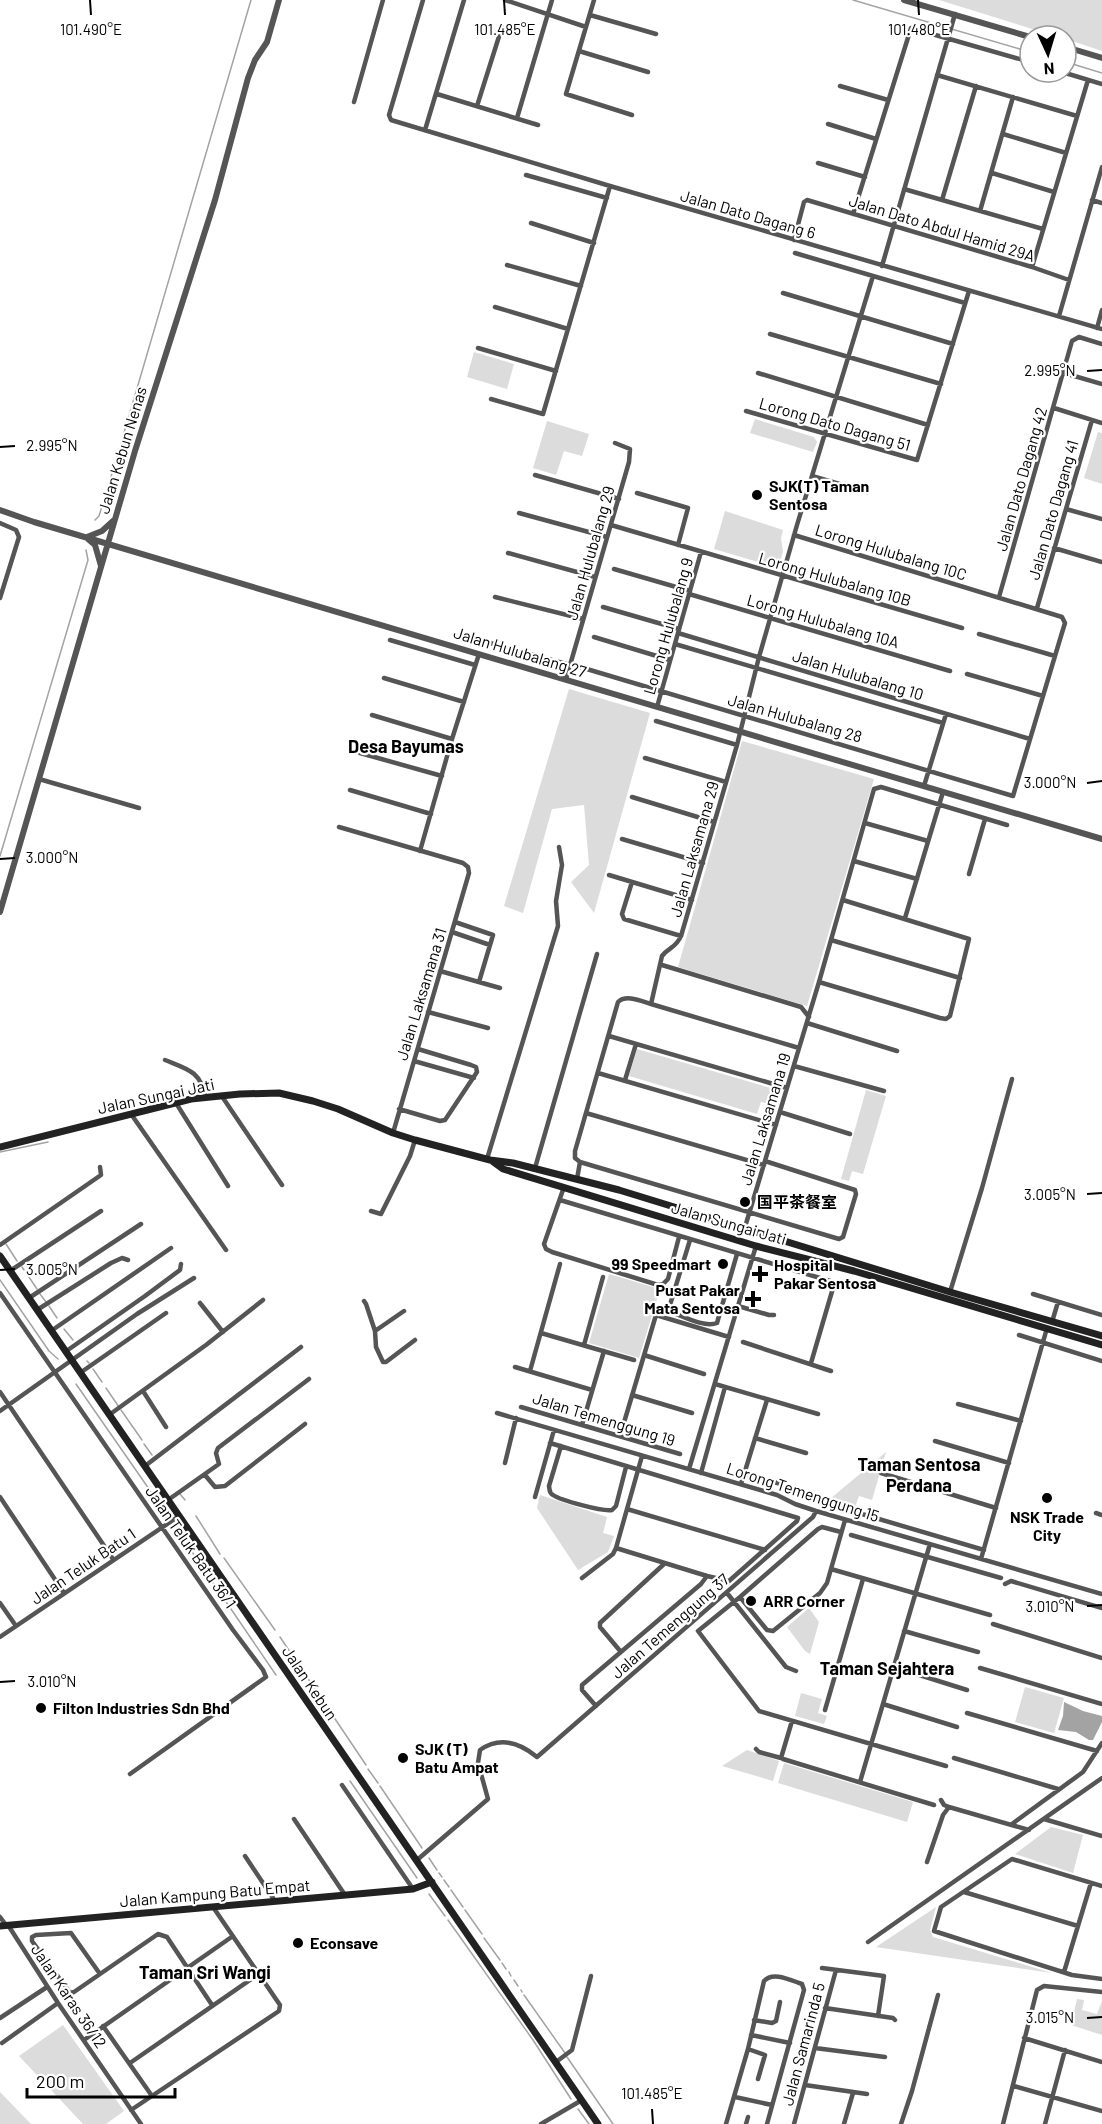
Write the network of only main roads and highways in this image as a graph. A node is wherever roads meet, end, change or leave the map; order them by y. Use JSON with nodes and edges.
{"nodes":[{"id":1,"x":3,"y":1146,"type":"edge"},
{"id":2,"x":489,"y":1160,"type":"junction"},
{"id":3,"x":650,"y":1199,"type":"junction"},
{"id":4,"x":644,"y":1212,"type":"junction"},
{"id":5,"x":743,"y":1226,"type":"junction"},
{"id":6,"x":738,"y":1240,"type":"junction"},
{"id":7,"x":0,"y":1256,"type":"edge"},
{"id":8,"x":1050,"y":1325,"type":"junction"},
{"id":9,"x":1102,"y":1336,"type":"edge"},
{"id":10,"x":1102,"y":1345,"type":"edge"},
{"id":11,"x":432,"y":1882,"type":"junction"},
{"id":12,"x":4,"y":1925,"type":"edge"},
{"id":13,"x":598,"y":2124,"type":"edge"}],
"edges":[{"from":1,"to":2,"type":"main road","name":"Jalan Sungai Jati"},
{"from":2,"to":3,"type":"main road","name":"Jalan Sungai Jati"},
{"from":2,"to":4,"type":"main road","name":"Jalan Sungai Jati"},
{"from":3,"to":4,"type":"main road"},
{"from":3,"to":5,"type":"main road","name":"Jalan Sungai Jati"},
{"from":4,"to":6,"type":"main road","name":"Jalan Sungai Jati"},
{"from":5,"to":6,"type":"main road"},
{"from":5,"to":8,"type":"main road","name":"Jalan Sungai Jati"},
{"from":6,"to":8,"type":"main road","name":"Jalan Sungai Jati"},
{"from":7,"to":11,"type":"main road","name":"Jalan Kebun"},
{"from":8,"to":9,"type":"main road","name":"Jalan Sungai Jati"},
{"from":8,"to":10,"type":"main road","name":"Jalan Sungai Jati"},
{"from":11,"to":12,"type":"main road","name":"Jalan Kampung Batu Empat"},
{"from":11,"to":13,"type":"main road","name":"Jalan Kebun"}]}
